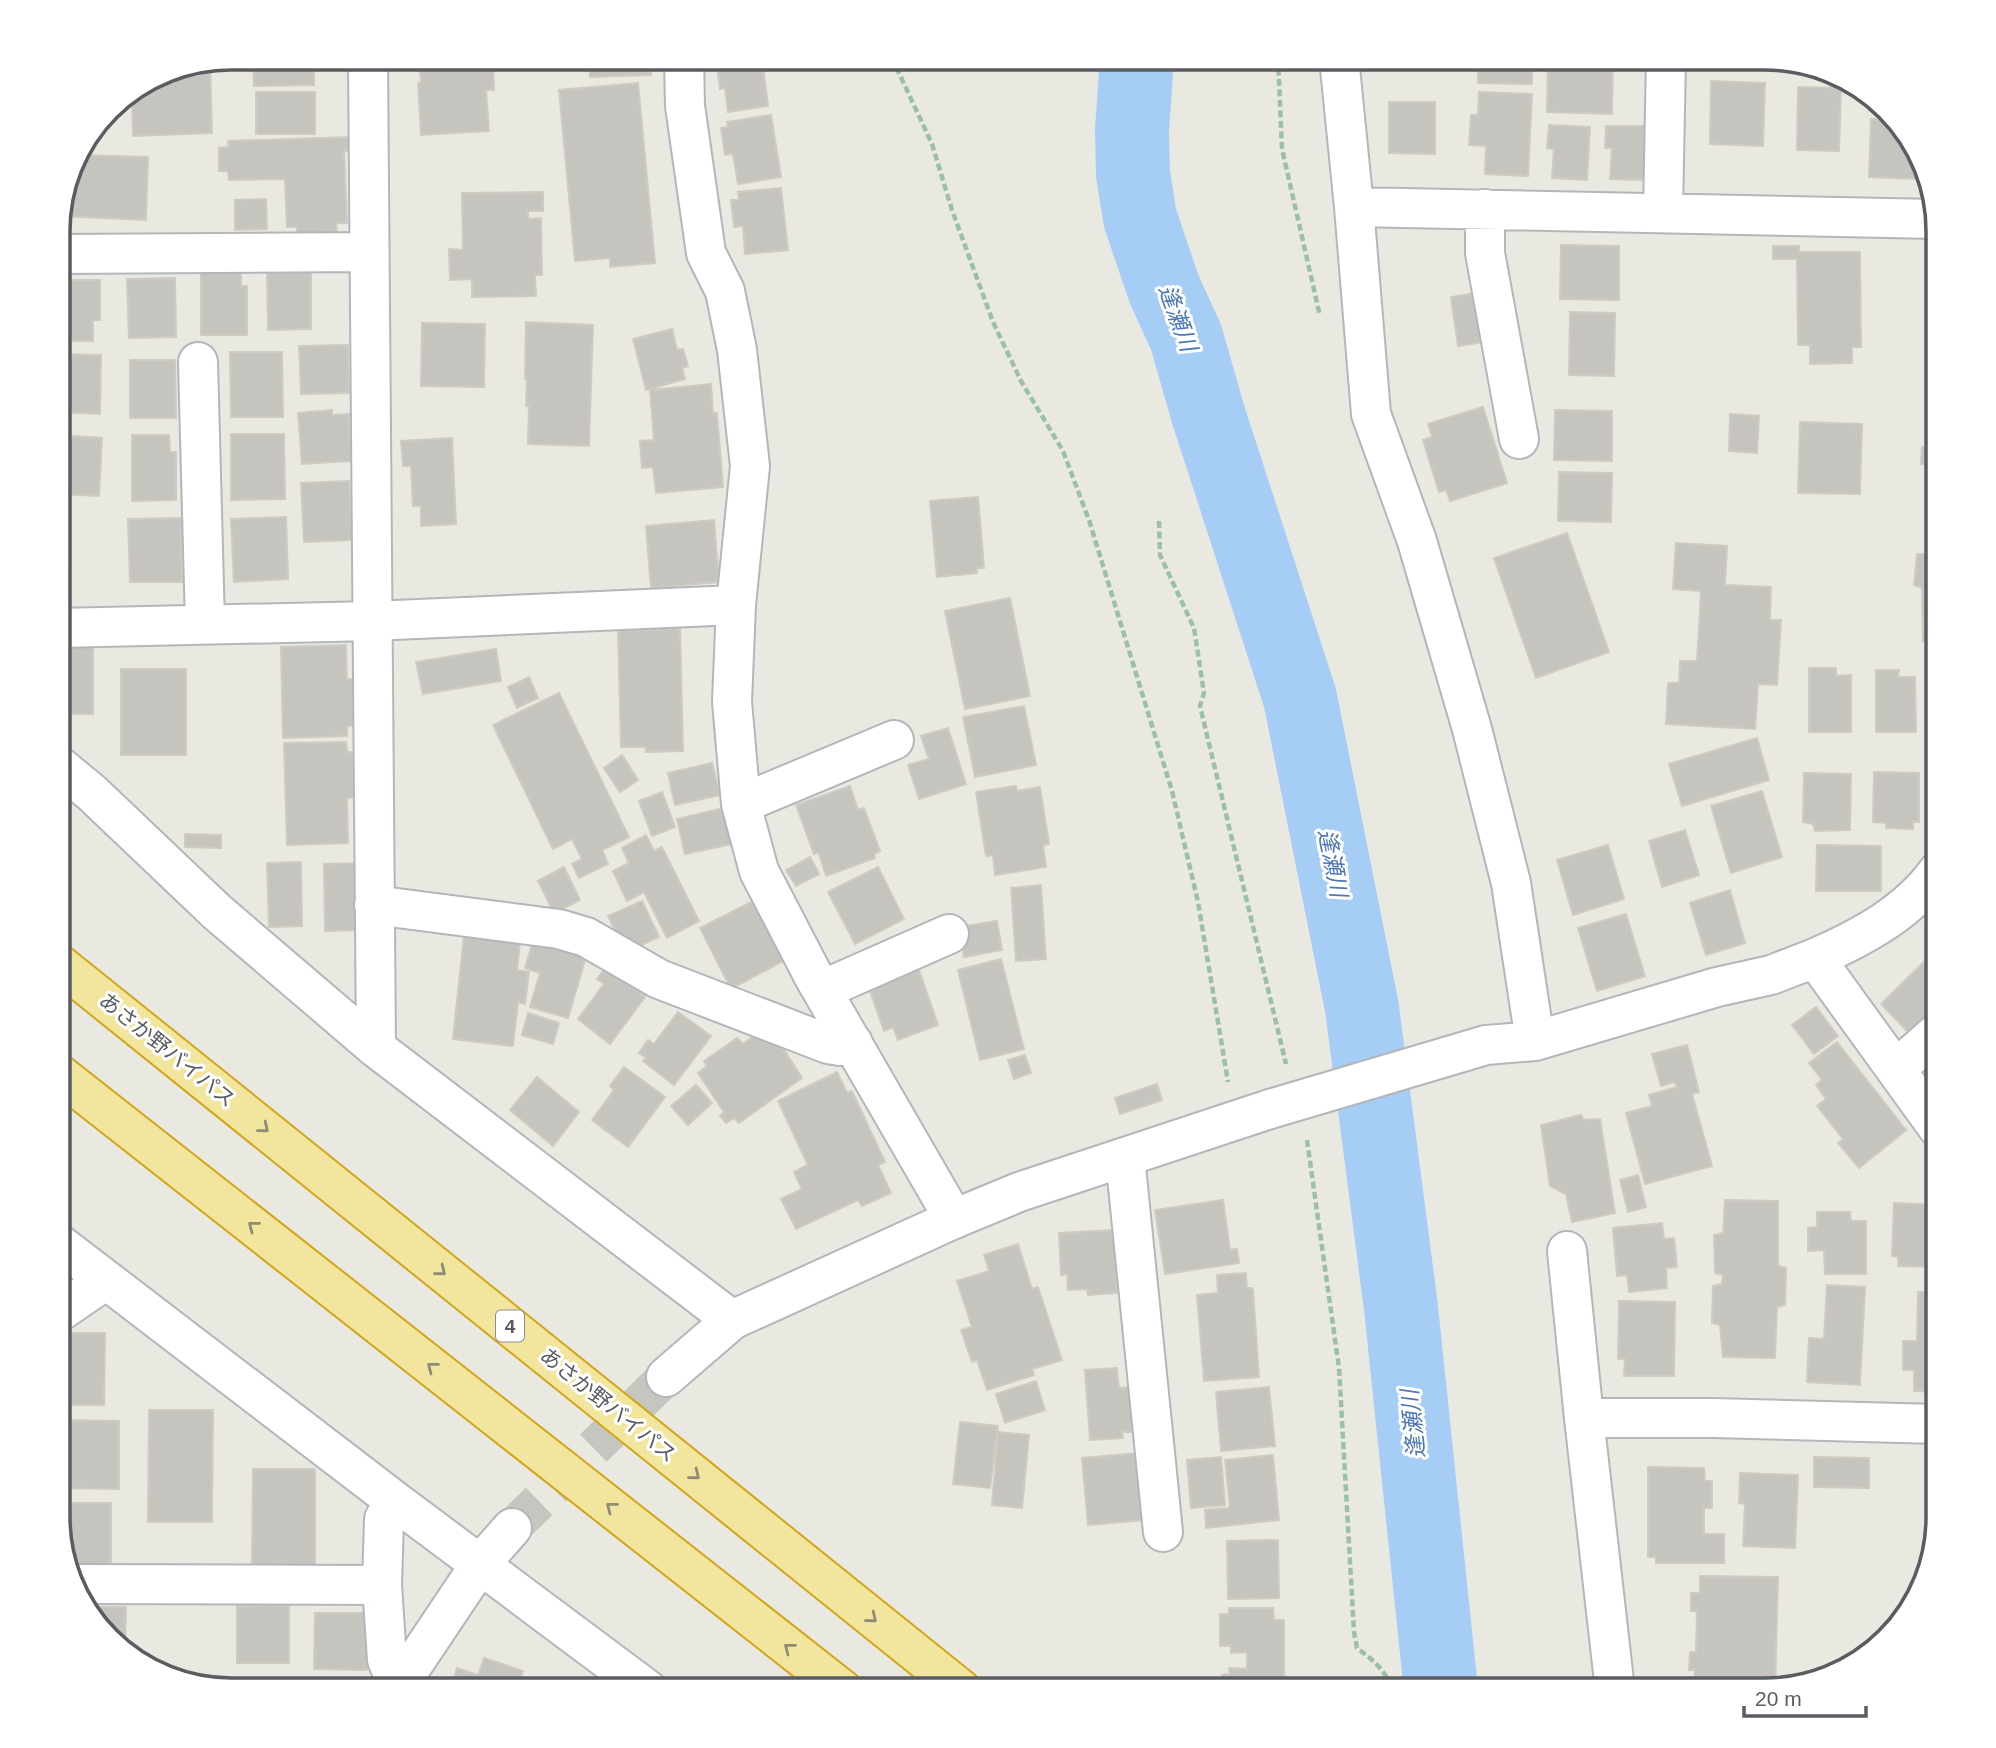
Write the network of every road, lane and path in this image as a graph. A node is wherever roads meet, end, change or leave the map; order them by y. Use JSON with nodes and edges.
{"nodes":[{"id":1,"x":368,"y":70,"type":"edge"},
{"id":2,"x":684,"y":70,"type":"edge"},
{"id":3,"x":897,"y":70,"type":"edge"},
{"id":4,"x":1279,"y":70,"type":"edge"},
{"id":5,"x":1340,"y":70,"type":"edge"},
{"id":6,"x":1666,"y":70,"type":"edge"},
{"id":7,"x":1354,"y":207,"type":"junction"},
{"id":8,"x":1485,"y":209,"type":"junction"},
{"id":9,"x":1663,"y":212,"type":"junction"},
{"id":10,"x":1926,"y":219,"type":"edge"},
{"id":11,"x":369,"y":252,"type":"junction"},
{"id":12,"x":70,"y":254,"type":"edge"},
{"id":13,"x":1322,"y":325,"type":"dead end"},
{"id":14,"x":198,"y":362,"type":"dead end"},
{"id":15,"x":1519,"y":439,"type":"dead end"},
{"id":16,"x":736,"y":605,"type":"junction"},
{"id":17,"x":372,"y":621,"type":"junction"},
{"id":18,"x":205,"y":624,"type":"junction"},
{"id":19,"x":70,"y":628,"type":"edge"},
{"id":20,"x":894,"y":740,"type":"dead end"},
{"id":21,"x":70,"y":775,"type":"edge"},
{"id":22,"x":741,"y":804,"type":"junction"},
{"id":23,"x":1926,"y":884,"type":"edge"},
{"id":24,"x":374,"y":905,"type":"junction"},
{"id":25,"x":949,"y":934,"type":"dead end"},
{"id":26,"x":1815,"y":958,"type":"junction"},
{"id":27,"x":70,"y":973,"type":"edge"},
{"id":28,"x":822,"y":990,"type":"junction"},
{"id":29,"x":1535,"y":1041,"type":"junction"},
{"id":30,"x":853,"y":1043,"type":"junction"},
{"id":31,"x":1926,"y":1043,"type":"edge"},
{"id":32,"x":376,"y":1048,"type":"junction"},
{"id":33,"x":1896,"y":1069,"type":"junction"},
{"id":34,"x":70,"y":1082,"type":"edge"},
{"id":35,"x":1230,"y":1093,"type":"dead end"},
{"id":36,"x":1926,"y":1111,"type":"edge"},
{"id":37,"x":1125,"y":1157,"type":"junction"},
{"id":38,"x":954,"y":1219,"type":"junction"},
{"id":39,"x":1567,"y":1251,"type":"dead end"},
{"id":40,"x":70,"y":1252,"type":"edge"},
{"id":41,"x":106,"y":1280,"type":"junction"},
{"id":42,"x":70,"y":1305,"type":"edge"},
{"id":43,"x":732,"y":1320,"type":"junction"},
{"id":44,"x":666,"y":1377,"type":"tunnel mouth"},
{"id":45,"x":1584,"y":1418,"type":"junction"},
{"id":46,"x":1926,"y":1424,"type":"edge"},
{"id":47,"x":395,"y":1501,"type":"junction"},
{"id":48,"x":512,"y":1528,"type":"tunnel mouth"},
{"id":49,"x":1163,"y":1532,"type":"dead end"},
{"id":50,"x":481,"y":1563,"type":"junction"},
{"id":51,"x":85,"y":1584,"type":"edge"},
{"id":52,"x":382,"y":1585,"type":"junction"},
{"id":53,"x":395,"y":1678,"type":"edge"},
{"id":54,"x":404,"y":1678,"type":"edge"},
{"id":55,"x":632,"y":1678,"type":"edge"},
{"id":56,"x":828,"y":1678,"type":"edge"},
{"id":57,"x":947,"y":1678,"type":"edge"},
{"id":58,"x":1614,"y":1678,"type":"edge"}],
"edges":[{"from":1,"to":11,"type":"street"},
{"from":2,"to":16,"type":"street"},
{"from":3,"to":35,"type":"path"},
{"from":4,"to":13,"type":"path"},
{"from":5,"to":7,"type":"street"},
{"from":6,"to":9,"type":"street"},
{"from":7,"to":8,"type":"street"},
{"from":7,"to":29,"type":"street"},
{"from":8,"to":9,"type":"street"},
{"from":8,"to":15,"type":"street"},
{"from":9,"to":10,"type":"street"},
{"from":11,"to":12,"type":"street"},
{"from":11,"to":17,"type":"street"},
{"from":14,"to":18,"type":"street"},
{"from":16,"to":17,"type":"street"},
{"from":16,"to":22,"type":"street"},
{"from":17,"to":18,"type":"street"},
{"from":17,"to":24,"type":"street"},
{"from":18,"to":19,"type":"street"},
{"from":20,"to":22,"type":"street"},
{"from":21,"to":32,"type":"street"},
{"from":22,"to":28,"type":"street"},
{"from":23,"to":26,"type":"street"},
{"from":24,"to":30,"type":"street"},
{"from":24,"to":32,"type":"street"},
{"from":25,"to":28,"type":"street"},
{"from":26,"to":29,"type":"street"},
{"from":26,"to":33,"type":"street"},
{"from":27,"to":57,"type":"highway","name":"あさか野バイパス","number":"4","one_way":true},
{"from":28,"to":30,"type":"street"},
{"from":29,"to":37,"type":"street","bridge":true},
{"from":30,"to":38,"type":"street"},
{"from":31,"to":33,"type":"street"},
{"from":32,"to":43,"type":"street"},
{"from":33,"to":36,"type":"street"},
{"from":56,"to":34,"type":"highway","one_way":true},
{"from":37,"to":38,"type":"street"},
{"from":37,"to":49,"type":"street"},
{"from":38,"to":43,"type":"street"},
{"from":39,"to":45,"type":"street"},
{"from":40,"to":41,"type":"street"},
{"from":41,"to":42,"type":"street"},
{"from":41,"to":47,"type":"street"},
{"from":43,"to":44,"type":"street"},
{"from":45,"to":46,"type":"street"},
{"from":45,"to":58,"type":"street"},
{"from":47,"to":50,"type":"street"},
{"from":47,"to":52,"type":"street"},
{"from":48,"to":50,"type":"street"},
{"from":50,"to":54,"type":"street"},
{"from":50,"to":55,"type":"street"},
{"from":51,"to":52,"type":"street"},
{"from":52,"to":53,"type":"street"}]}
